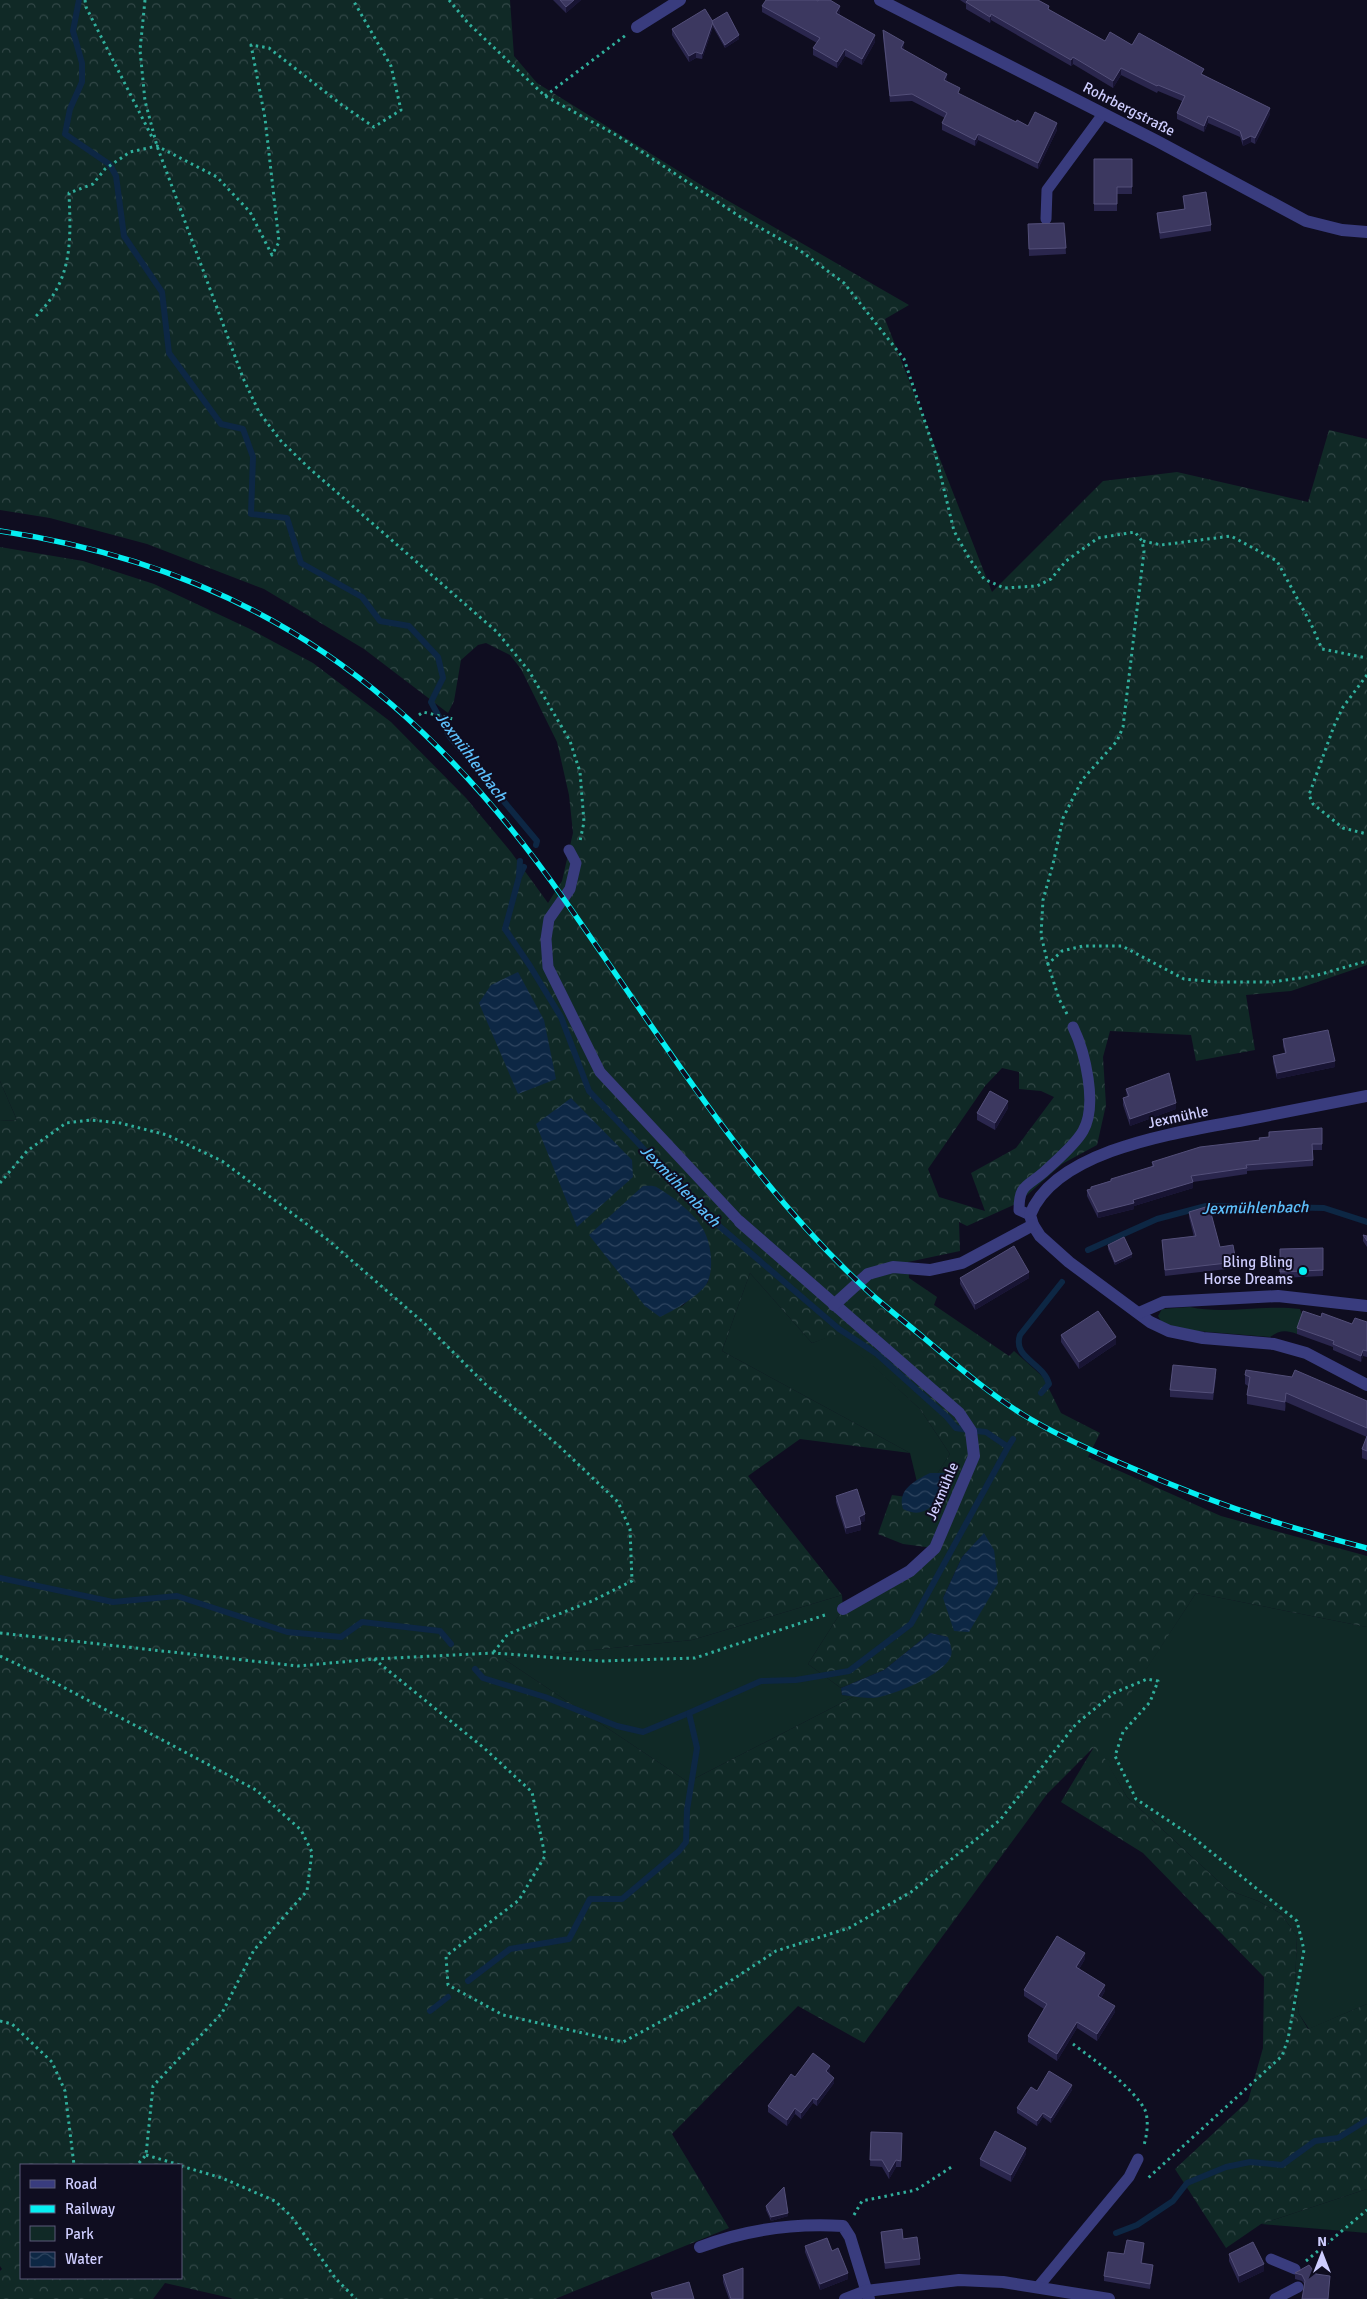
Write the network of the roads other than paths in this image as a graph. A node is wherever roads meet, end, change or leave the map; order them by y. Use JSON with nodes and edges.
{"nodes":[{"id":1,"x":880,"y":0,"type":"edge"},
{"id":2,"x":672,"y":2,"type":"edge"},
{"id":3,"x":637,"y":28,"type":"road end"},
{"id":4,"x":1103,"y":114,"type":"junction"},
{"id":5,"x":1046,"y":219,"type":"dead end"},
{"id":6,"x":1367,"y":232,"type":"edge"},
{"id":7,"x":569,"y":850,"type":"dead end"},
{"id":8,"x":1073,"y":1027,"type":"road end"},
{"id":9,"x":1367,"y":1096,"type":"edge"},
{"id":10,"x":1031,"y":1220,"type":"junction"},
{"id":11,"x":740,"y":1222,"type":"joint"},
{"id":12,"x":834,"y":1305,"type":"junction"},
{"id":13,"x":1367,"y":1306,"type":"edge"},
{"id":14,"x":1139,"y":1313,"type":"junction"},
{"id":15,"x":1367,"y":1385,"type":"edge"},
{"id":16,"x":843,"y":1609,"type":"road end"},
{"id":17,"x":1138,"y":2159,"type":"road end"},
{"id":18,"x":700,"y":2247,"type":"dead end"},
{"id":19,"x":1271,"y":2259,"type":"dead end"},
{"id":20,"x":1295,"y":2269,"type":"road end"},
{"id":21,"x":1038,"y":2287,"type":"junction"},
{"id":22,"x":1298,"y":2287,"type":"dead end"},
{"id":23,"x":868,"y":2295,"type":"edge"},
{"id":24,"x":845,"y":2299,"type":"edge"},
{"id":25,"x":1109,"y":2299,"type":"edge"},
{"id":26,"x":1275,"y":2299,"type":"edge"}],
"edges":[{"from":1,"to":4,"type":"street","name":"Rohrbergstraße"},
{"from":2,"to":3,"type":"street"},
{"from":4,"to":5,"type":"lane"},
{"from":4,"to":6,"type":"street","name":"Rohrbergstraße"},
{"from":7,"to":11,"type":"lane"},
{"from":8,"to":10,"type":"lane"},
{"from":9,"to":10,"type":"street","name":"Jexmühle"},
{"from":10,"to":12,"type":"street"},
{"from":10,"to":14,"type":"street"},
{"from":11,"to":12,"type":"street","name":"Jexmühle"},
{"from":12,"to":16,"type":"street","name":"Jexmühle"},
{"from":13,"to":14,"type":"street"},
{"from":14,"to":15,"type":"street"},
{"from":17,"to":21,"type":"lane"},
{"from":18,"to":23,"type":"street"},
{"from":19,"to":20,"type":"lane"},
{"from":21,"to":23,"type":"street"},
{"from":21,"to":25,"type":"street"},
{"from":22,"to":26,"type":"lane"},
{"from":23,"to":24,"type":"street"}]}
